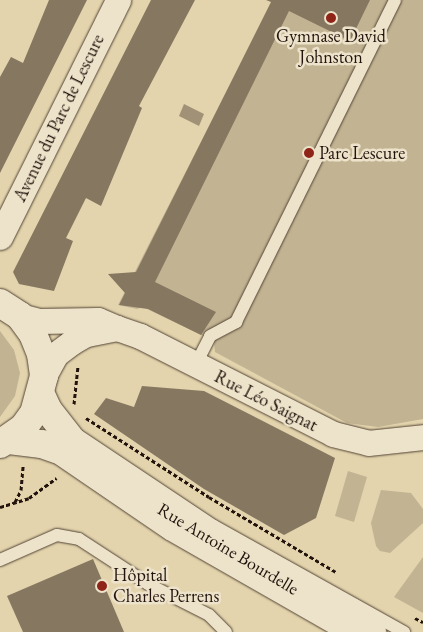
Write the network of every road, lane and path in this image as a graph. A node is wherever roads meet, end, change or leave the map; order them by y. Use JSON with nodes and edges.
{"nodes":[{"id":1,"x":118,"y":0,"type":"edge"},
{"id":2,"x":395,"y":0,"type":"edge"},
{"id":3,"x":0,"y":237,"type":"edge"},
{"id":4,"x":10,"y":310,"type":"edge"},
{"id":5,"x":117,"y":328,"type":"junction"},
{"id":6,"x":196,"y":364,"type":"junction"},
{"id":7,"x":60,"y":403,"type":"junction"},
{"id":8,"x":423,"y":437,"type":"edge"},
{"id":9,"x":4,"y":442,"type":"edge"},
{"id":10,"x":42,"y":444,"type":"junction"},
{"id":11,"x":87,"y":460,"type":"junction"},
{"id":12,"x":23,"y":466,"type":"dead end"},
{"id":13,"x":57,"y":478,"type":"dead end"},
{"id":14,"x":14,"y":502,"type":"junction"},
{"id":15,"x":0,"y":506,"type":"edge"},
{"id":16,"x":0,"y":560,"type":"edge"},
{"id":17,"x":337,"y":573,"type":"dead end"},
{"id":18,"x":406,"y":613,"type":"dead end"},
{"id":19,"x":423,"y":622,"type":"edge"},
{"id":20,"x":226,"y":632,"type":"edge"},
{"id":21,"x":340,"y":632,"type":"edge"},
{"id":22,"x":372,"y":632,"type":"edge"},
{"id":23,"x":404,"y":632,"type":"edge"}],
"edges":[{"from":1,"to":3,"type":"street","name":"Avenue du Parc de Lescure"},
{"from":2,"to":6,"type":"lane"},
{"from":4,"to":5,"type":"street","name":"Rue Léo Saignat"},
{"from":4,"to":7,"type":"street"},
{"from":5,"to":6,"type":"street","name":"Rue Léo Saignat"},
{"from":5,"to":7,"type":"street"},
{"from":6,"to":8,"type":"street","name":"Rue Léo Saignat"},
{"from":7,"to":9,"type":"street"},
{"from":7,"to":11,"type":"street","name":"Rue Antoine Bourdelle"},
{"from":7,"to":17,"type":"path"},
{"from":7,"to":23,"type":"lane"},
{"from":9,"to":10,"type":"street","name":"Rue Antoine Bourdelle"},
{"from":10,"to":11,"type":"street","name":"Rue Antoine Bourdelle"},
{"from":10,"to":21,"type":"lane"},
{"from":11,"to":22,"type":"street","name":"Rue Antoine Bourdelle"},
{"from":12,"to":14,"type":"path"},
{"from":13,"to":14,"type":"path"},
{"from":14,"to":15,"type":"path"},
{"from":16,"to":20,"type":"lane"},
{"from":18,"to":19,"type":"path"}]}
